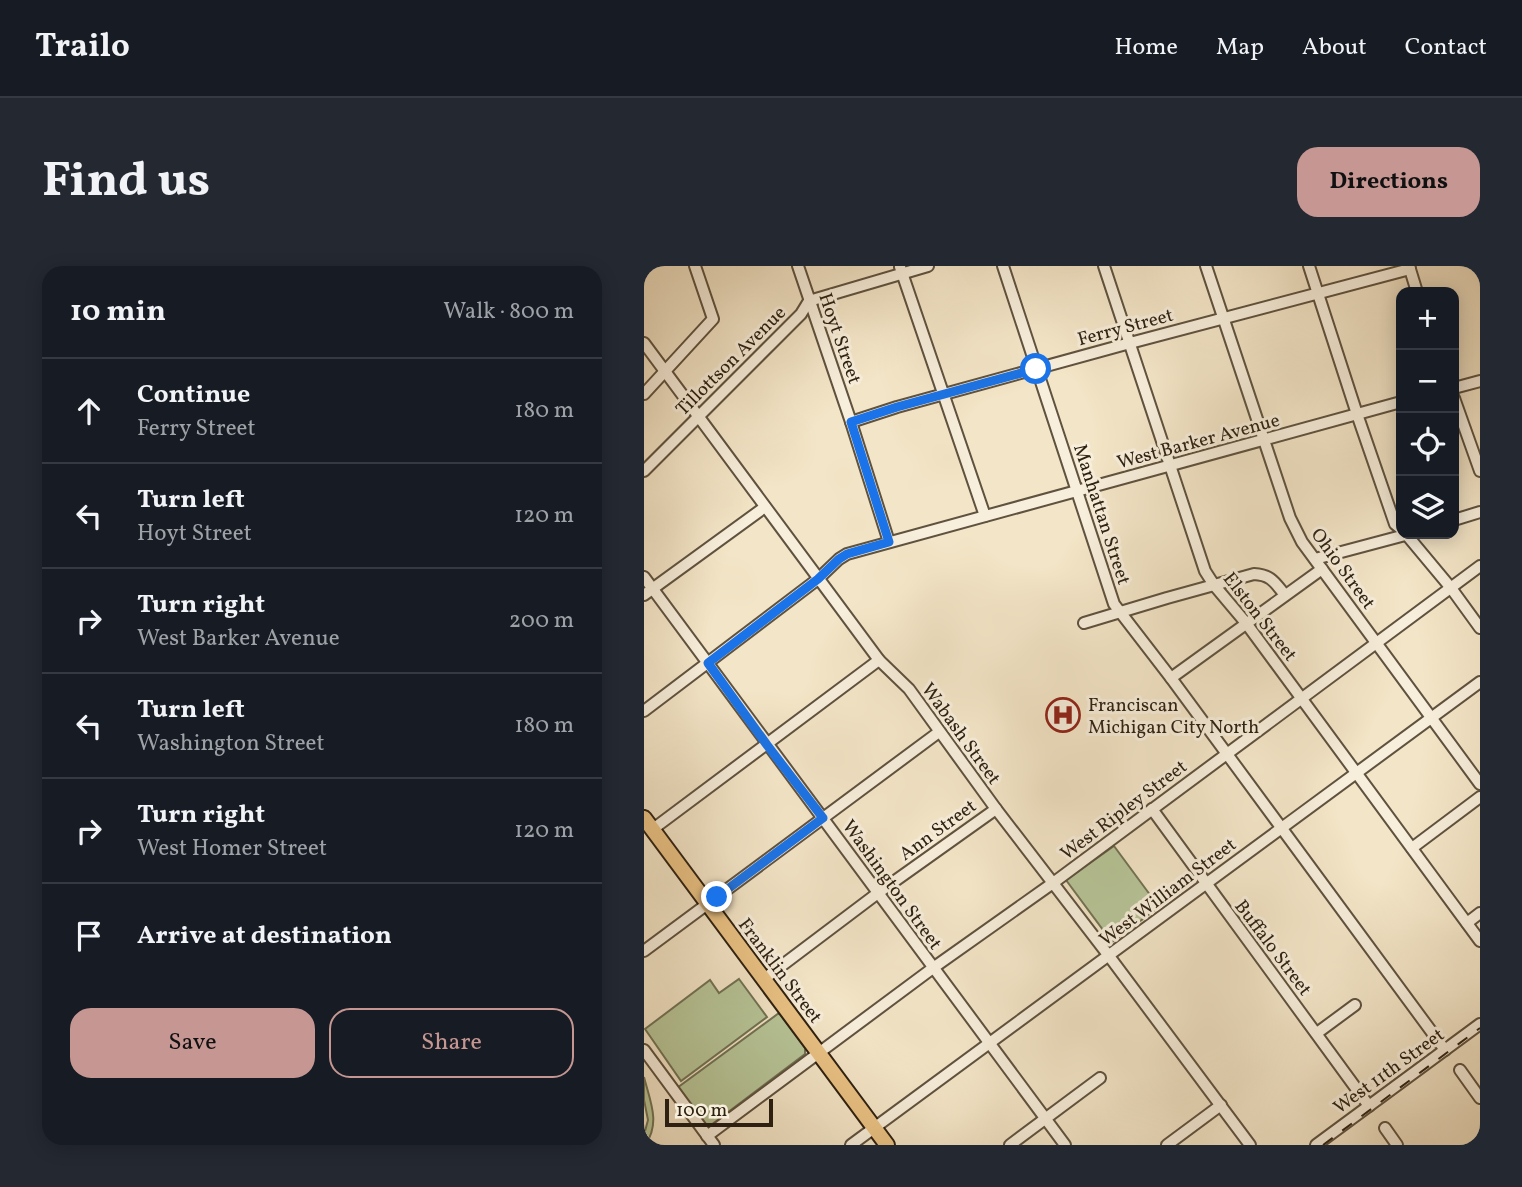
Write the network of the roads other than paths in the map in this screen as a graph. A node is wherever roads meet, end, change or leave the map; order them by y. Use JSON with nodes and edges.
{"nodes":[{"id":1,"x":695,"y":266,"type":"edge"},
{"id":2,"x":797,"y":266,"type":"edge"},
{"id":3,"x":928,"y":266,"type":"edge"},
{"id":4,"x":1003,"y":266,"type":"edge"},
{"id":5,"x":1104,"y":266,"type":"edge"},
{"id":6,"x":1206,"y":266,"type":"edge"},
{"id":7,"x":1309,"y":266,"type":"edge"},
{"id":8,"x":1409,"y":268,"type":"edge"},
{"id":9,"x":901,"y":269,"type":"edge"},
{"id":10,"x":1416,"y":287,"type":"edge"},
{"id":11,"x":1318,"y":292,"type":"junction"},
{"id":12,"x":809,"y":301,"type":"junction"},
{"id":13,"x":1224,"y":318,"type":"junction"},
{"id":14,"x":1130,"y":342,"type":"junction"},
{"id":15,"x":644,"y":343,"type":"edge"},
{"id":16,"x":1036,"y":369,"type":"junction"},
{"id":17,"x":666,"y":372,"type":"junction"},
{"id":18,"x":1480,"y":381,"type":"edge"},
{"id":19,"x":1459,"y":387,"type":"edge"},
{"id":20,"x":644,"y":394,"type":"edge"},
{"id":21,"x":943,"y":394,"type":"junction"},
{"id":22,"x":1396,"y":403,"type":"edge"},
{"id":23,"x":1459,"y":412,"type":"edge"},
{"id":24,"x":1357,"y":414,"type":"junction"},
{"id":25,"x":699,"y":416,"type":"junction"},
{"id":26,"x":851,"y":422,"type":"junction"},
{"id":27,"x":1265,"y":440,"type":"junction"},
{"id":28,"x":1170,"y":467,"type":"junction"},
{"id":29,"x":644,"y":471,"type":"edge"},
{"id":30,"x":1480,"y":471,"type":"edge"},
{"id":31,"x":1076,"y":491,"type":"junction"},
{"id":32,"x":765,"y":507,"type":"junction"},
{"id":33,"x":1480,"y":512,"type":"edge"},
{"id":34,"x":985,"y":516,"type":"junction"},
{"id":35,"x":1459,"y":518,"type":"edge"},
{"id":36,"x":1396,"y":525,"type":"edge"},
{"id":37,"x":1396,"y":538,"type":"edge"},
{"id":38,"x":1411,"y":539,"type":"edge"},
{"id":39,"x":889,"y":542,"type":"junction"},
{"id":40,"x":1319,"y":564,"type":"junction"},
{"id":41,"x":1480,"y":566,"type":"edge"},
{"id":42,"x":644,"y":577,"type":"edge"},
{"id":43,"x":818,"y":579,"type":"junction"},
{"id":44,"x":1214,"y":585,"type":"junction"},
{"id":45,"x":1451,"y":588,"type":"junction"},
{"id":46,"x":648,"y":591,"type":"edge"},
{"id":47,"x":1285,"y":595,"type":"junction"},
{"id":48,"x":1121,"y":612,"type":"junction"},
{"id":49,"x":1084,"y":623,"type":"dead end"},
{"id":50,"x":1246,"y":623,"type":"junction"},
{"id":51,"x":1480,"y":628,"type":"edge"},
{"id":52,"x":1376,"y":642,"type":"junction"},
{"id":53,"x":879,"y":660,"type":"junction"},
{"id":54,"x":708,"y":663,"type":"junction"},
{"id":55,"x":1171,"y":678,"type":"junction"},
{"id":56,"x":1480,"y":682,"type":"edge"},
{"id":57,"x":1301,"y":698,"type":"junction"},
{"id":58,"x":644,"y":711,"type":"edge"},
{"id":59,"x":1432,"y":718,"type":"junction"},
{"id":60,"x":939,"y":732,"type":"junction"},
{"id":61,"x":767,"y":745,"type":"junction"},
{"id":62,"x":1226,"y":753,"type":"junction"},
{"id":63,"x":1357,"y":773,"type":"junction"},
{"id":64,"x":1480,"y":784,"type":"edge"},
{"id":65,"x":1480,"y":797,"type":"edge"},
{"id":66,"x":996,"y":808,"type":"junction"},
{"id":67,"x":1152,"y":809,"type":"junction"},
{"id":68,"x":823,"y":818,"type":"junction"},
{"id":69,"x":648,"y":823,"type":"edge"},
{"id":70,"x":1282,"y":828,"type":"junction"},
{"id":71,"x":1412,"y":848,"type":"junction"},
{"id":72,"x":1053,"y":883,"type":"junction"},
{"id":73,"x":1206,"y":884,"type":"junction"},
{"id":74,"x":878,"y":893,"type":"junction"},
{"id":75,"x":708,"y":904,"type":"junction"},
{"id":76,"x":1480,"y":913,"type":"edge"},
{"id":77,"x":1466,"y":923,"type":"junction"},
{"id":78,"x":1480,"y":941,"type":"edge"},
{"id":79,"x":644,"y":951,"type":"edge"},
{"id":80,"x":1109,"y":956,"type":"junction"},
{"id":81,"x":933,"y":968,"type":"junction"},
{"id":82,"x":764,"y":979,"type":"junction"},
{"id":83,"x":1355,"y":1005,"type":"dead end"},
{"id":84,"x":1480,"y":1024,"type":"edge"},
{"id":85,"x":1317,"y":1033,"type":"junction"},
{"id":86,"x":990,"y":1043,"type":"junction"},
{"id":87,"x":644,"y":1050,"type":"edge"},
{"id":88,"x":1445,"y":1050,"type":"junction"},
{"id":89,"x":818,"y":1053,"type":"junction"},
{"id":90,"x":1460,"y":1070,"type":"dead end"},
{"id":91,"x":1100,"y":1078,"type":"dead end"},
{"id":92,"x":1480,"y":1098,"type":"edge"},
{"id":93,"x":1221,"y":1105,"type":"junction"},
{"id":94,"x":1369,"y":1106,"type":"junction"},
{"id":95,"x":1045,"y":1119,"type":"junction"},
{"id":96,"x":874,"y":1128,"type":"junction"},
{"id":97,"x":1385,"y":1128,"type":"dead end"},
{"id":98,"x":711,"y":1140,"type":"edge"},
{"id":99,"x":851,"y":1145,"type":"edge"},
{"id":100,"x":887,"y":1145,"type":"edge"},
{"id":101,"x":1010,"y":1145,"type":"edge"},
{"id":102,"x":1065,"y":1145,"type":"edge"},
{"id":103,"x":1167,"y":1145,"type":"edge"},
{"id":104,"x":1250,"y":1145,"type":"edge"},
{"id":105,"x":1316,"y":1145,"type":"edge"},
{"id":106,"x":1398,"y":1145,"type":"edge"}],
"edges":[{"from":1,"to":17,"type":"street"},
{"from":2,"to":12,"type":"street","name":"Hoyt Street"},
{"from":3,"to":9,"type":"street"},
{"from":4,"to":16,"type":"street","name":"Manhattan Street"},
{"from":5,"to":14,"type":"street","name":"Elston Street"},
{"from":6,"to":13,"type":"street","name":"Ohio Street"},
{"from":7,"to":11,"type":"street"},
{"from":8,"to":10,"type":"street"},
{"from":8,"to":11,"type":"street","name":"Ferry Street"},
{"from":9,"to":12,"type":"street"},
{"from":9,"to":21,"type":"street"},
{"from":11,"to":13,"type":"street","name":"Ferry Street"},
{"from":11,"to":24,"type":"street"},
{"from":12,"to":25,"type":"street","name":"Tillottson Avenue"},
{"from":12,"to":26,"type":"street","name":"Hoyt Street"},
{"from":13,"to":14,"type":"street","name":"Ferry Street"},
{"from":13,"to":27,"type":"street","name":"Ohio Street"},
{"from":14,"to":16,"type":"street","name":"Ferry Street"},
{"from":14,"to":28,"type":"street","name":"Elston Street"},
{"from":15,"to":17,"type":"street","name":"Wabash Street"},
{"from":16,"to":21,"type":"street","name":"Ferry Street"},
{"from":16,"to":31,"type":"street","name":"Manhattan Street"},
{"from":17,"to":20,"type":"street"},
{"from":17,"to":25,"type":"street","name":"Wabash Street"},
{"from":18,"to":19,"type":"street"},
{"from":21,"to":26,"type":"street","name":"Ferry Street"},
{"from":21,"to":34,"type":"street"},
{"from":22,"to":24,"type":"street","name":"West Barker Avenue"},
{"from":23,"to":30,"type":"street"},
{"from":24,"to":27,"type":"street","name":"West Barker Avenue"},
{"from":24,"to":36,"type":"street"},
{"from":25,"to":29,"type":"street","name":"Tillottson Avenue"},
{"from":25,"to":32,"type":"street","name":"Wabash Street"},
{"from":26,"to":39,"type":"street","name":"Hoyt Street"},
{"from":27,"to":28,"type":"street","name":"West Barker Avenue"},
{"from":27,"to":40,"type":"street","name":"Ohio Street"},
{"from":28,"to":31,"type":"street","name":"West Barker Avenue"},
{"from":28,"to":44,"type":"street","name":"Elston Street"},
{"from":31,"to":34,"type":"street","name":"West Barker Avenue"},
{"from":31,"to":48,"type":"street","name":"Manhattan Street"},
{"from":32,"to":43,"type":"street","name":"Wabash Street"},
{"from":32,"to":46,"type":"street"},
{"from":33,"to":35,"type":"street"},
{"from":34,"to":39,"type":"street","name":"West Barker Avenue"},
{"from":37,"to":40,"type":"street"},
{"from":38,"to":45,"type":"street"},
{"from":39,"to":43,"type":"street","name":"West Barker Avenue"},
{"from":40,"to":47,"type":"street"},
{"from":40,"to":52,"type":"street","name":"Ohio Street"},
{"from":41,"to":45,"type":"street","name":"West Ripley Street"},
{"from":42,"to":46,"type":"street","name":"Washington Street"},
{"from":43,"to":53,"type":"street","name":"Wabash Street"},
{"from":43,"to":54,"type":"street","name":"West Barker Avenue"},
{"from":44,"to":47,"type":"street"},
{"from":44,"to":48,"type":"street"},
{"from":44,"to":50,"type":"street","name":"Elston Street"},
{"from":45,"to":51,"type":"street"},
{"from":45,"to":52,"type":"street","name":"West Ripley Street"},
{"from":46,"to":54,"type":"street","name":"Washington Street"},
{"from":47,"to":50,"type":"street"},
{"from":48,"to":49,"type":"street"},
{"from":48,"to":55,"type":"street","name":"Manhattan Street"},
{"from":50,"to":55,"type":"street"},
{"from":50,"to":57,"type":"street","name":"Elston Street"},
{"from":52,"to":57,"type":"street","name":"West Ripley Street"},
{"from":52,"to":59,"type":"street","name":"Ohio Street"},
{"from":53,"to":60,"type":"street","name":"Wabash Street"},
{"from":53,"to":61,"type":"street"},
{"from":54,"to":58,"type":"street","name":"West Barker Avenue"},
{"from":54,"to":61,"type":"street","name":"Washington Street"},
{"from":55,"to":62,"type":"street","name":"Manhattan Street"},
{"from":56,"to":59,"type":"street","name":"West William Street"},
{"from":57,"to":62,"type":"street","name":"West Ripley Street"},
{"from":57,"to":63,"type":"street","name":"Elston Street"},
{"from":59,"to":63,"type":"street","name":"West William Street"},
{"from":59,"to":64,"type":"street","name":"Ohio Street"},
{"from":60,"to":66,"type":"street","name":"Wabash Street"},
{"from":60,"to":68,"type":"street"},
{"from":61,"to":68,"type":"street","name":"Washington Street"},
{"from":61,"to":69,"type":"street"},
{"from":62,"to":67,"type":"street","name":"West Ripley Street"},
{"from":62,"to":70,"type":"street","name":"Manhattan Street"},
{"from":63,"to":70,"type":"street","name":"West William Street"},
{"from":63,"to":71,"type":"street","name":"Elston Street"},
{"from":65,"to":71,"type":"street"},
{"from":66,"to":72,"type":"street","name":"Wabash Street"},
{"from":66,"to":74,"type":"street","name":"Ann Street"},
{"from":67,"to":72,"type":"street","name":"West Ripley Street"},
{"from":67,"to":73,"type":"street","name":"Buffalo Street"},
{"from":68,"to":74,"type":"street","name":"Washington Street"},
{"from":68,"to":75,"type":"street"},
{"from":69,"to":75,"type":"main road","name":"Franklin Street"},
{"from":70,"to":73,"type":"street","name":"West William Street"},
{"from":70,"to":88,"type":"street","name":"Manhattan Street"},
{"from":71,"to":77,"type":"street","name":"Elston Street"},
{"from":72,"to":80,"type":"street","name":"Wabash Street"},
{"from":72,"to":81,"type":"street","name":"West Ripley Street"},
{"from":73,"to":80,"type":"street","name":"West William Street"},
{"from":73,"to":85,"type":"street","name":"Buffalo Street"},
{"from":74,"to":81,"type":"street","name":"Washington Street"},
{"from":74,"to":82,"type":"street","name":"Ann Street"},
{"from":75,"to":79,"type":"street"},
{"from":75,"to":82,"type":"main road","name":"Franklin Street"},
{"from":76,"to":77,"type":"street"},
{"from":77,"to":78,"type":"street","name":"Elston Street"},
{"from":80,"to":86,"type":"street","name":"West William Street"},
{"from":80,"to":93,"type":"street","name":"Wabash Street"},
{"from":81,"to":86,"type":"street","name":"Washington Street"},
{"from":81,"to":89,"type":"street","name":"West Ripley Street"},
{"from":82,"to":89,"type":"main road","name":"Franklin Street"},
{"from":83,"to":85,"type":"street"},
{"from":84,"to":88,"type":"street","name":"West 11th Street"},
{"from":85,"to":94,"type":"street","name":"Buffalo Street"},
{"from":86,"to":95,"type":"street","name":"Washington Street"},
{"from":86,"to":96,"type":"street","name":"West William Street"},
{"from":87,"to":98,"type":"street"},
{"from":88,"to":94,"type":"street","name":"West 11th Street"},
{"from":89,"to":96,"type":"main road","name":"Franklin Street"},
{"from":89,"to":98,"type":"street","name":"West Ripley Street"},
{"from":90,"to":92,"type":"street"},
{"from":91,"to":95,"type":"street"},
{"from":93,"to":103,"type":"street"},
{"from":93,"to":104,"type":"street","name":"Wabash Street"},
{"from":94,"to":105,"type":"street","name":"West 11th Street"},
{"from":95,"to":101,"type":"street"},
{"from":95,"to":102,"type":"street","name":"Washington Street"},
{"from":96,"to":99,"type":"street","name":"West William Street"},
{"from":96,"to":100,"type":"main road","name":"Franklin Street"},
{"from":97,"to":106,"type":"street"}]}
